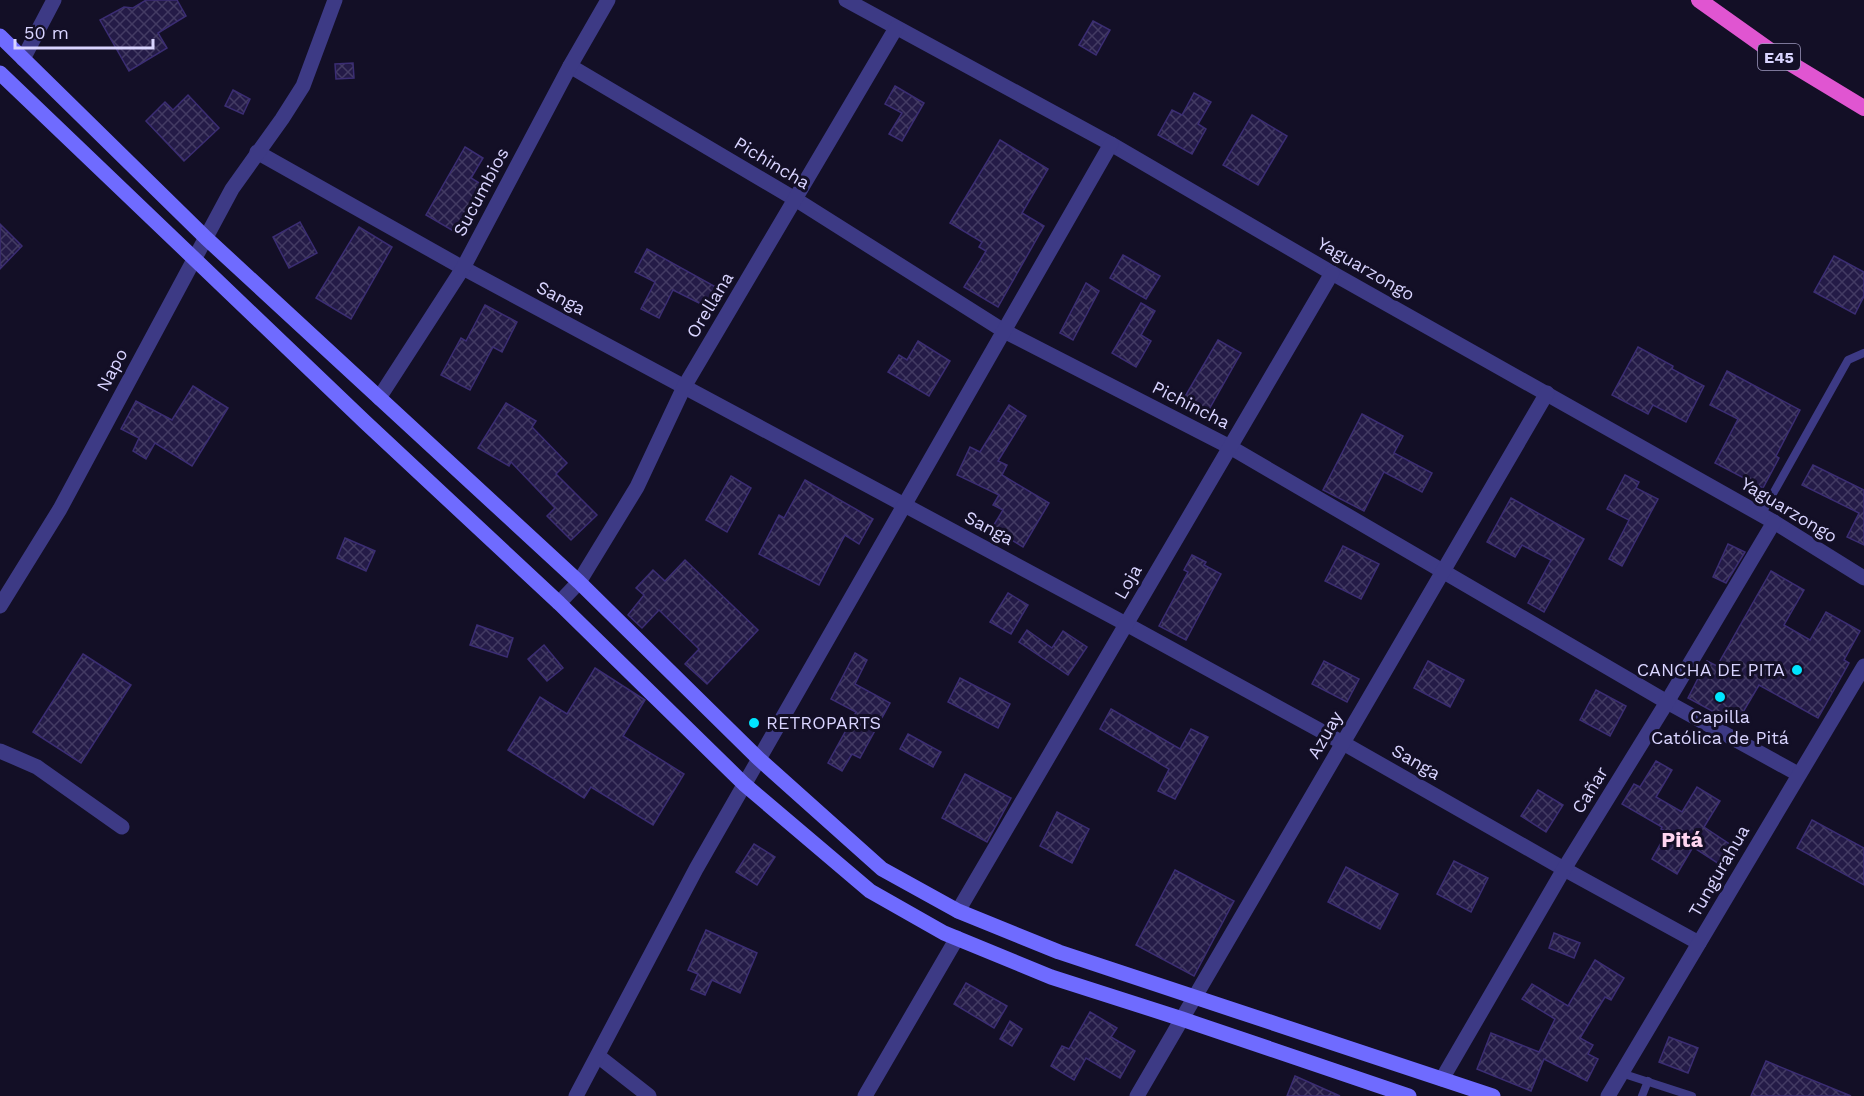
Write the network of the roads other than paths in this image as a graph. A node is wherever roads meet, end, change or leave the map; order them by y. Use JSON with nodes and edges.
{"nodes":[{"id":1,"x":54,"y":0,"type":"edge"},
{"id":2,"x":335,"y":0,"type":"edge"},
{"id":3,"x":608,"y":0,"type":"edge"},
{"id":4,"x":846,"y":0,"type":"edge"},
{"id":5,"x":1699,"y":0,"type":"edge"},
{"id":6,"x":896,"y":28,"type":"junction"},
{"id":7,"x":0,"y":36,"type":"edge"},
{"id":8,"x":23,"y":59,"type":"junction"},
{"id":9,"x":570,"y":66,"type":"junction"},
{"id":10,"x":0,"y":74,"type":"edge"},
{"id":11,"x":1864,"y":108,"type":"edge"},
{"id":12,"x":1112,"y":144,"type":"junction"},
{"id":13,"x":257,"y":152,"type":"junction"},
{"id":14,"x":795,"y":199,"type":"junction"},
{"id":15,"x":206,"y":238,"type":"junction"},
{"id":16,"x":195,"y":258,"type":"junction"},
{"id":17,"x":463,"y":268,"type":"junction"},
{"id":18,"x":1332,"y":273,"type":"junction"},
{"id":19,"x":1004,"y":331,"type":"junction"},
{"id":20,"x":1864,"y":353,"type":"edge"},
{"id":21,"x":684,"y":387,"type":"junction"},
{"id":22,"x":1547,"y":393,"type":"junction"},
{"id":23,"x":379,"y":398,"type":"junction"},
{"id":24,"x":1230,"y":447,"type":"junction"},
{"id":25,"x":905,"y":504,"type":"junction"},
{"id":26,"x":1767,"y":519,"type":"junction"},
{"id":27,"x":1443,"y":572,"type":"junction"},
{"id":28,"x":1864,"y":578,"type":"edge"},
{"id":29,"x":579,"y":582,"type":"junction"},
{"id":30,"x":560,"y":603,"type":"junction"},
{"id":31,"x":0,"y":606,"type":"edge"},
{"id":32,"x":1126,"y":624,"type":"junction"},
{"id":33,"x":1864,"y":666,"type":"edge"},
{"id":34,"x":1667,"y":702,"type":"junction"},
{"id":35,"x":1343,"y":743,"type":"junction"},
{"id":36,"x":0,"y":752,"type":"edge"},
{"id":37,"x":759,"y":759,"type":"junction"},
{"id":38,"x":1798,"y":774,"type":"junction"},
{"id":39,"x":744,"y":784,"type":"junction"},
{"id":40,"x":122,"y":827,"type":"dead end"},
{"id":41,"x":1564,"y":869,"type":"junction"},
{"id":42,"x":958,"y":911,"type":"junction"},
{"id":43,"x":957,"y":939,"type":"junction"},
{"id":44,"x":1700,"y":943,"type":"junction"},
{"id":45,"x":1197,"y":996,"type":"junction"},
{"id":46,"x":1182,"y":1019,"type":"junction"},
{"id":47,"x":598,"y":1056,"type":"junction"},
{"id":48,"x":1621,"y":1073,"type":"junction"},
{"id":49,"x":1442,"y":1079,"type":"junction"},
{"id":50,"x":1648,"y":1082,"type":"junction"},
{"id":51,"x":576,"y":1096,"type":"edge"},
{"id":52,"x":649,"y":1096,"type":"edge"},
{"id":53,"x":865,"y":1096,"type":"edge"},
{"id":54,"x":1137,"y":1096,"type":"edge"},
{"id":55,"x":1409,"y":1096,"type":"edge"},
{"id":56,"x":1493,"y":1096,"type":"edge"},
{"id":57,"x":1608,"y":1096,"type":"edge"},
{"id":58,"x":1642,"y":1096,"type":"edge"},
{"id":59,"x":1692,"y":1096,"type":"edge"}],
"edges":[{"from":1,"to":8,"type":"street"},
{"from":2,"to":13,"type":"street","name":"Napo"},
{"from":3,"to":9,"type":"street","name":"Sucumbios"},
{"from":4,"to":6,"type":"street","name":"Yaguarzongo"},
{"from":5,"to":11,"type":"highway","number":"E45"},
{"from":6,"to":12,"type":"street","name":"Yaguarzongo"},
{"from":6,"to":14,"type":"street","name":"Orellana"},
{"from":7,"to":8,"type":"main road"},
{"from":8,"to":15,"type":"main road"},
{"from":9,"to":14,"type":"street","name":"Pichincha"},
{"from":9,"to":17,"type":"street","name":"Sucumbios"},
{"from":10,"to":16,"type":"main road"},
{"from":12,"to":18,"type":"street","name":"Yaguarzongo"},
{"from":12,"to":19,"type":"street"},
{"from":13,"to":15,"type":"street","name":"Napo"},
{"from":13,"to":17,"type":"street","name":"Sanga"},
{"from":14,"to":19,"type":"street","name":"Pichincha"},
{"from":14,"to":21,"type":"street","name":"Orellana"},
{"from":15,"to":16,"type":"street","name":"Napo"},
{"from":15,"to":23,"type":"main road"},
{"from":16,"to":30,"type":"main road"},
{"from":16,"to":31,"type":"street","name":"Napo"},
{"from":17,"to":21,"type":"street","name":"Sanga"},
{"from":17,"to":23,"type":"street","name":"Sucumbios"},
{"from":18,"to":22,"type":"street","name":"Yaguarzongo"},
{"from":18,"to":24,"type":"street","name":"Loja"},
{"from":19,"to":24,"type":"street","name":"Pichincha"},
{"from":19,"to":25,"type":"street"},
{"from":20,"to":26,"type":"lane"},
{"from":21,"to":25,"type":"street","name":"Sanga"},
{"from":21,"to":29,"type":"street","name":"Orellana"},
{"from":22,"to":26,"type":"street","name":"Yaguarzongo"},
{"from":22,"to":27,"type":"street","name":"Azuay"},
{"from":23,"to":29,"type":"main road"},
{"from":24,"to":27,"type":"street","name":"Pichincha"},
{"from":24,"to":32,"type":"street","name":"Loja"},
{"from":25,"to":32,"type":"street","name":"Sanga"},
{"from":25,"to":37,"type":"street"},
{"from":26,"to":28,"type":"street","name":"Yaguarzongo"},
{"from":26,"to":34,"type":"street","name":"Cañar"},
{"from":27,"to":34,"type":"street","name":"Pichincha"},
{"from":27,"to":35,"type":"street","name":"Azuay"},
{"from":29,"to":30,"type":"street","name":"Orellana"},
{"from":29,"to":37,"type":"main road"},
{"from":30,"to":39,"type":"main road"},
{"from":32,"to":35,"type":"street","name":"Sanga"},
{"from":32,"to":42,"type":"street","name":"Loja"},
{"from":33,"to":38,"type":"street","name":"Tungurahua"},
{"from":34,"to":38,"type":"street","name":"Pichincha"},
{"from":34,"to":41,"type":"street","name":"Cañar"},
{"from":35,"to":41,"type":"street","name":"Sanga"},
{"from":35,"to":45,"type":"street","name":"Azuay"},
{"from":36,"to":40,"type":"street"},
{"from":37,"to":39,"type":"street"},
{"from":37,"to":42,"type":"main road"},
{"from":38,"to":44,"type":"street","name":"Tungurahua"},
{"from":39,"to":43,"type":"main road"},
{"from":39,"to":47,"type":"street"},
{"from":41,"to":44,"type":"street","name":"Sanga"},
{"from":41,"to":49,"type":"street","name":"Cañar"},
{"from":42,"to":45,"type":"main road"},
{"from":43,"to":46,"type":"main road"},
{"from":43,"to":53,"type":"street"},
{"from":44,"to":48,"type":"street","name":"Tungurahua"},
{"from":45,"to":46,"type":"street","name":"Azuay"},
{"from":45,"to":49,"type":"main road"},
{"from":46,"to":54,"type":"street","name":"Azuay"},
{"from":46,"to":55,"type":"main road"},
{"from":47,"to":51,"type":"street"},
{"from":47,"to":52,"type":"street"},
{"from":48,"to":50,"type":"lane"},
{"from":48,"to":57,"type":"street","name":"Tungurahua"},
{"from":49,"to":56,"type":"main road"},
{"from":50,"to":58,"type":"lane"},
{"from":50,"to":59,"type":"lane"}]}
